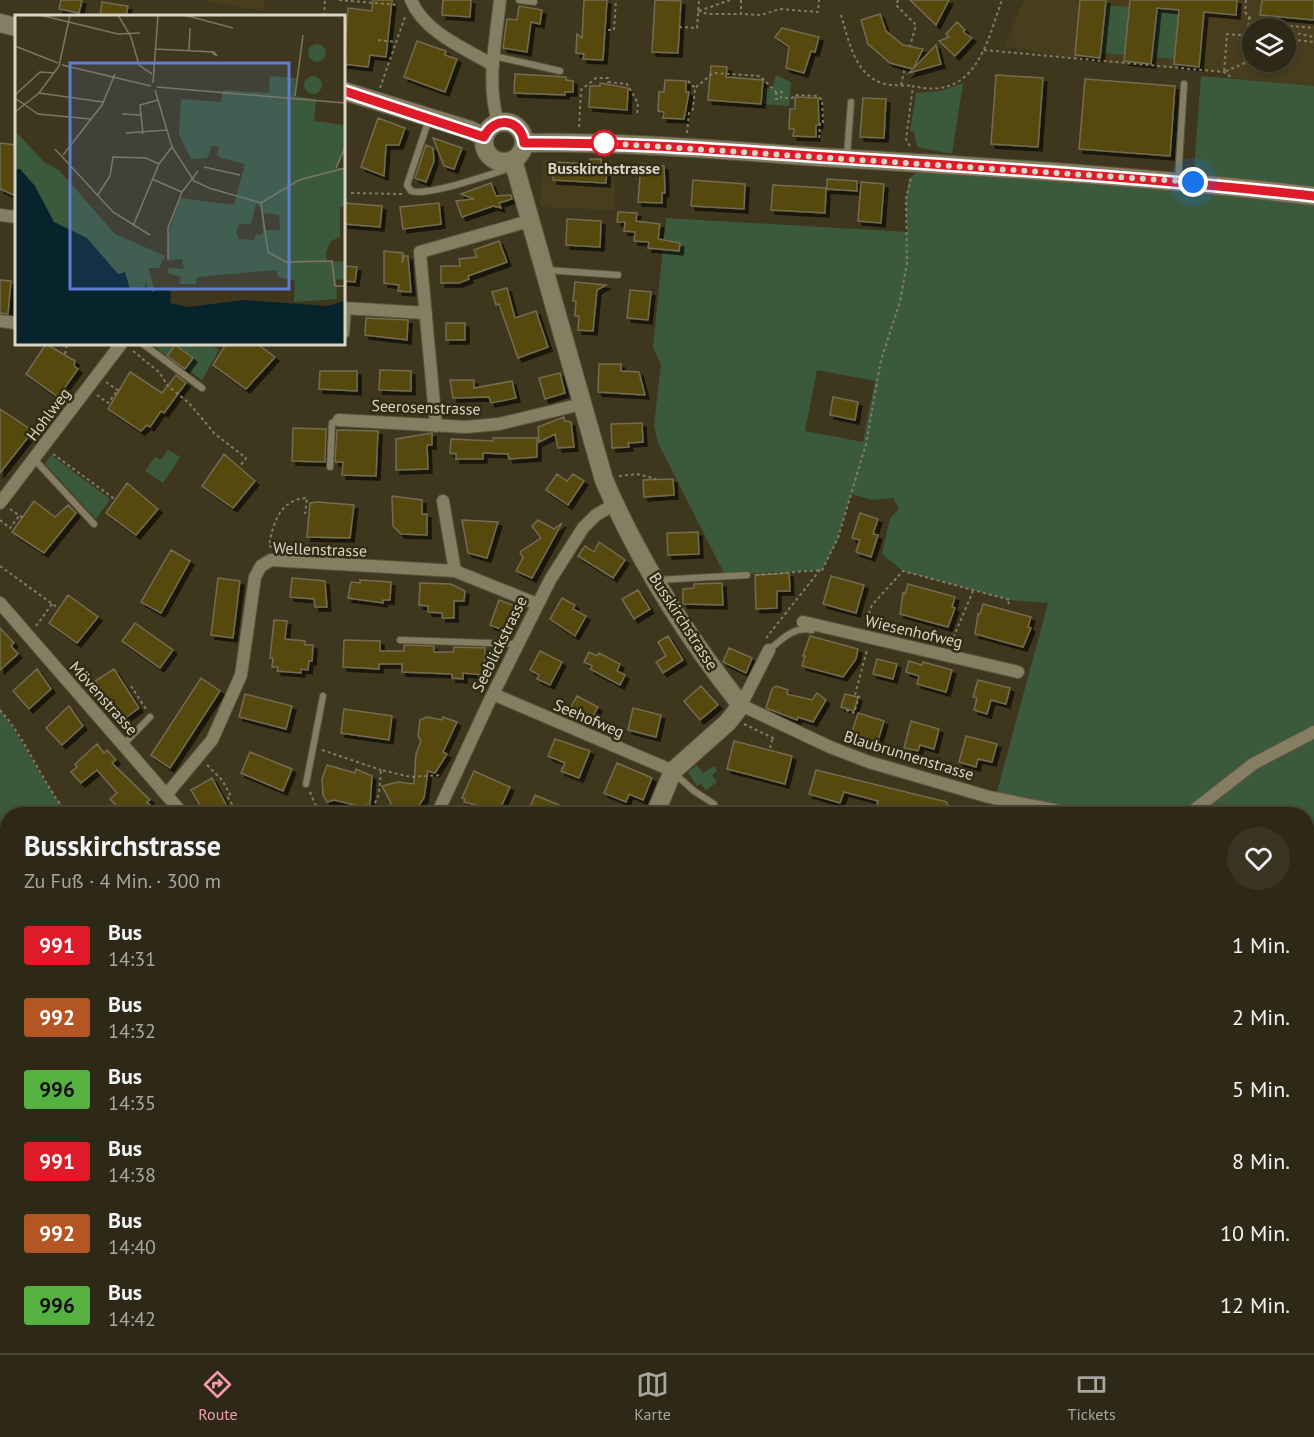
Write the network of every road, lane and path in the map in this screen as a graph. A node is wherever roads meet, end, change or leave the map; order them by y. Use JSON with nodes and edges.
{"nodes":[{"id":1,"x":325,"y":0,"type":"edge"},
{"id":2,"x":339,"y":0,"type":"edge"},
{"id":3,"x":500,"y":0,"type":"edge"},
{"id":4,"x":519,"y":0,"type":"edge"},
{"id":5,"x":616,"y":0,"type":"edge"},
{"id":6,"x":699,"y":0,"type":"edge"},
{"id":7,"x":730,"y":0,"type":"edge"},
{"id":8,"x":741,"y":0,"type":"edge"},
{"id":9,"x":819,"y":0,"type":"edge"},
{"id":10,"x":898,"y":0,"type":"edge"},
{"id":11,"x":1002,"y":0,"type":"edge"},
{"id":12,"x":1246,"y":0,"type":"edge"},
{"id":13,"x":534,"y":2,"type":"dead end"},
{"id":14,"x":407,"y":5,"type":"edge"},
{"id":15,"x":698,"y":11,"type":"junction"},
{"id":16,"x":741,"y":14,"type":"junction"},
{"id":17,"x":324,"y":15,"type":"edge"},
{"id":18,"x":841,"y":15,"type":"dead end"},
{"id":19,"x":1249,"y":17,"type":"edge"},
{"id":20,"x":0,"y":23,"type":"edge"},
{"id":21,"x":1296,"y":26,"type":"edge"},
{"id":22,"x":15,"y":27,"type":"edge"},
{"id":23,"x":679,"y":27,"type":"dead end"},
{"id":24,"x":1314,"y":28,"type":"edge"},
{"id":25,"x":608,"y":30,"type":"dead end"},
{"id":26,"x":1296,"y":33,"type":"edge"},
{"id":27,"x":1242,"y":36,"type":"edge"},
{"id":28,"x":1314,"y":37,"type":"edge"},
{"id":29,"x":378,"y":40,"type":"dead end"},
{"id":30,"x":1296,"y":40,"type":"edge"},
{"id":31,"x":396,"y":42,"type":"junction"},
{"id":32,"x":1314,"y":42,"type":"edge"},
{"id":33,"x":910,"y":46,"type":"dead end"},
{"id":34,"x":984,"y":50,"type":"junction"},
{"id":35,"x":493,"y":61,"type":"junction"},
{"id":36,"x":1242,"y":64,"type":"edge"},
{"id":37,"x":905,"y":67,"type":"dead end"},
{"id":38,"x":560,"y":71,"type":"dead end"},
{"id":39,"x":1224,"y":72,"type":"junction"},
{"id":40,"x":1232,"y":78,"type":"dead end"},
{"id":41,"x":688,"y":81,"type":"dead end"},
{"id":42,"x":1184,"y":84,"type":"dead end"},
{"id":43,"x":901,"y":85,"type":"junction"},
{"id":44,"x":913,"y":86,"type":"junction"},
{"id":45,"x":695,"y":88,"type":"junction"},
{"id":46,"x":345,"y":91,"type":"edge"},
{"id":47,"x":776,"y":92,"type":"junction"},
{"id":48,"x":781,"y":98,"type":"junction"},
{"id":49,"x":689,"y":100,"type":"dead end"},
{"id":50,"x":376,"y":101,"type":"junction"},
{"id":51,"x":694,"y":101,"type":"junction"},
{"id":52,"x":851,"y":102,"type":"dead end"},
{"id":53,"x":637,"y":115,"type":"dead end"},
{"id":54,"x":429,"y":118,"type":"junction"},
{"id":55,"x":498,"y":122,"type":"junction"},
{"id":56,"x":579,"y":133,"type":"dead end"},
{"id":57,"x":484,"y":137,"type":"junction"},
{"id":58,"x":687,"y":139,"type":"dead end"},
{"id":59,"x":524,"y":143,"type":"junction"},
{"id":60,"x":819,"y":147,"type":"dead end"},
{"id":61,"x":917,"y":150,"type":"dead end"},
{"id":62,"x":847,"y":158,"type":"junction"},
{"id":63,"x":514,"y":164,"type":"junction"},
{"id":64,"x":915,"y":174,"type":"dead end"},
{"id":65,"x":1178,"y":181,"type":"junction"},
{"id":66,"x":411,"y":191,"type":"junction"},
{"id":67,"x":351,"y":193,"type":"dead end"},
{"id":68,"x":1314,"y":196,"type":"edge"},
{"id":69,"x":0,"y":215,"type":"edge"},
{"id":70,"x":15,"y":217,"type":"edge"},
{"id":71,"x":530,"y":221,"type":"junction"},
{"id":72,"x":545,"y":270,"type":"junction"},
{"id":73,"x":618,"y":275,"type":"dead end"},
{"id":74,"x":346,"y":308,"type":"edge"},
{"id":75,"x":426,"y":313,"type":"junction"},
{"id":76,"x":0,"y":321,"type":"edge"},
{"id":77,"x":15,"y":323,"type":"edge"},
{"id":78,"x":346,"y":334,"type":"dead end"},
{"id":79,"x":67,"y":345,"type":"edge"},
{"id":80,"x":143,"y":345,"type":"edge"},
{"id":81,"x":219,"y":345,"type":"edge"},
{"id":82,"x":125,"y":346,"type":"edge"},
{"id":83,"x":223,"y":348,"type":"dead end"},
{"id":84,"x":65,"y":354,"type":"dead end"},
{"id":85,"x":104,"y":381,"type":"dead end"},
{"id":86,"x":202,"y":388,"type":"dead end"},
{"id":87,"x":94,"y":393,"type":"dead end"},
{"id":88,"x":582,"y":404,"type":"junction"},
{"id":89,"x":339,"y":420,"type":"joint"},
{"id":90,"x":435,"y":426,"type":"junction"},
{"id":91,"x":44,"y":447,"type":"junction"},
{"id":92,"x":34,"y":459,"type":"junction"},
{"id":93,"x":240,"y":466,"type":"dead end"},
{"id":94,"x":330,"y":467,"type":"dead end"},
{"id":95,"x":656,"y":479,"type":"dead end"},
{"id":96,"x":604,"y":480,"type":"junction"},
{"id":97,"x":116,"y":500,"type":"dead end"},
{"id":98,"x":443,"y":501,"type":"dead end"},
{"id":99,"x":0,"y":503,"type":"edge"},
{"id":100,"x":615,"y":504,"type":"junction"},
{"id":101,"x":305,"y":514,"type":"dead end"},
{"id":102,"x":19,"y":516,"type":"dead end"},
{"id":103,"x":0,"y":520,"type":"edge"},
{"id":104,"x":94,"y":524,"type":"dead end"},
{"id":105,"x":277,"y":547,"type":"dead end"},
{"id":106,"x":0,"y":566,"type":"edge"},
{"id":107,"x":455,"y":571,"type":"junction"},
{"id":108,"x":747,"y":575,"type":"joint"},
{"id":109,"x":657,"y":580,"type":"junction"},
{"id":110,"x":935,"y":580,"type":"junction"},
{"id":111,"x":934,"y":584,"type":"dead end"},
{"id":112,"x":973,"y":591,"type":"junction"},
{"id":113,"x":0,"y":603,"type":"edge"},
{"id":114,"x":52,"y":604,"type":"junction"},
{"id":115,"x":537,"y":604,"type":"junction"},
{"id":116,"x":1008,"y":604,"type":"dead end"},
{"id":117,"x":58,"y":608,"type":"dead end"},
{"id":118,"x":808,"y":626,"type":"joint"},
{"id":119,"x":28,"y":636,"type":"junction"},
{"id":120,"x":861,"y":636,"type":"junction"},
{"id":121,"x":400,"y":640,"type":"dead end"},
{"id":122,"x":518,"y":644,"type":"junction"},
{"id":123,"x":769,"y":650,"type":"joint"},
{"id":124,"x":947,"y":656,"type":"junction"},
{"id":125,"x":864,"y":659,"type":"dead end"},
{"id":126,"x":1018,"y":672,"type":"dead end"},
{"id":127,"x":131,"y":687,"type":"dead end"},
{"id":128,"x":493,"y":694,"type":"junction"},
{"id":129,"x":323,"y":696,"type":"dead end"},
{"id":130,"x":741,"y":705,"type":"junction"},
{"id":131,"x":0,"y":710,"type":"edge"},
{"id":132,"x":846,"y":710,"type":"dead end"},
{"id":133,"x":150,"y":717,"type":"joint"},
{"id":134,"x":777,"y":721,"type":"junction"},
{"id":135,"x":737,"y":730,"type":"dead end"},
{"id":136,"x":1314,"y":732,"type":"edge"},
{"id":137,"x":773,"y":738,"type":"junction"},
{"id":138,"x":124,"y":744,"type":"junction"},
{"id":139,"x":314,"y":747,"type":"junction"},
{"id":140,"x":770,"y":748,"type":"dead end"},
{"id":141,"x":198,"y":757,"type":"junction"},
{"id":142,"x":381,"y":770,"type":"junction"},
{"id":143,"x":673,"y":771,"type":"junction"},
{"id":144,"x":446,"y":774,"type":"dead end"},
{"id":145,"x":306,"y":784,"type":"joint"},
{"id":146,"x":166,"y":795,"type":"junction"},
{"id":147,"x":714,"y":804,"type":"dead end"},
{"id":148,"x":316,"y":806,"type":"joint"},
{"id":149,"x":63,"y":807,"type":"edge"},
{"id":150,"x":177,"y":807,"type":"edge"},
{"id":151,"x":234,"y":807,"type":"edge"},
{"id":152,"x":322,"y":807,"type":"edge"},
{"id":153,"x":372,"y":807,"type":"edge"},
{"id":154,"x":440,"y":807,"type":"edge"},
{"id":155,"x":658,"y":807,"type":"edge"},
{"id":156,"x":1040,"y":807,"type":"edge"},
{"id":157,"x":1198,"y":807,"type":"edge"}],
"edges":[{"from":1,"to":17,"type":"path"},
{"from":2,"to":14,"type":"path"},
{"from":3,"to":35,"type":"street"},
{"from":4,"to":13,"type":"lane"},
{"from":5,"to":25,"type":"path"},
{"from":6,"to":15,"type":"path"},
{"from":7,"to":15,"type":"path"},
{"from":8,"to":16,"type":"path"},
{"from":9,"to":16,"type":"path"},
{"from":10,"to":33,"type":"path"},
{"from":11,"to":34,"type":"path"},
{"from":12,"to":19,"type":"path"},
{"from":14,"to":31,"type":"path"},
{"from":14,"to":35,"type":"street"},
{"from":15,"to":16,"type":"path"},
{"from":15,"to":23,"type":"path"},
{"from":18,"to":43,"type":"path"},
{"from":20,"to":22,"type":"street"},
{"from":21,"to":24,"type":"path"},
{"from":26,"to":28,"type":"path"},
{"from":27,"to":39,"type":"path"},
{"from":29,"to":31,"type":"path"},
{"from":30,"to":32,"type":"path"},
{"from":31,"to":50,"type":"path"},
{"from":34,"to":39,"type":"path"},
{"from":34,"to":44,"type":"path"},
{"from":35,"to":38,"type":"lane"},
{"from":35,"to":55,"type":"street"},
{"from":36,"to":39,"type":"path"},
{"from":37,"to":43,"type":"path"},
{"from":39,"to":40,"type":"path"},
{"from":41,"to":45,"type":"path"},
{"from":42,"to":65,"type":"lane"},
{"from":43,"to":44,"type":"path"},
{"from":44,"to":61,"type":"path"},
{"from":45,"to":47,"type":"path"},
{"from":45,"to":51,"type":"path"},
{"from":46,"to":50,"type":"street"},
{"from":47,"to":48,"type":"path"},
{"from":47,"to":48,"type":"path"},
{"from":48,"to":60,"type":"path"},
{"from":49,"to":51,"type":"path"},
{"from":50,"to":54,"type":"street"},
{"from":51,"to":58,"type":"path"},
{"from":52,"to":62,"type":"lane"},
{"from":53,"to":56,"type":"path"},
{"from":54,"to":57,"type":"street"},
{"from":54,"to":66,"type":"lane"},
{"from":55,"to":57,"type":"street"},
{"from":55,"to":59,"type":"street"},
{"from":57,"to":63,"type":"street"},
{"from":59,"to":62,"type":"street"},
{"from":59,"to":63,"type":"street"},
{"from":62,"to":65,"type":"street"},
{"from":63,"to":66,"type":"lane"},
{"from":63,"to":71,"type":"street","name":"Busskirchstrasse"},
{"from":64,"to":108,"type":"path"},
{"from":65,"to":68,"type":"street"},
{"from":66,"to":67,"type":"path"},
{"from":69,"to":70,"type":"street"},
{"from":71,"to":72,"type":"street","name":"Busskirchstrasse"},
{"from":71,"to":75,"type":"street"},
{"from":72,"to":73,"type":"lane"},
{"from":72,"to":88,"type":"street","name":"Busskirchstrasse"},
{"from":74,"to":75,"type":"street"},
{"from":74,"to":78,"type":"lane"},
{"from":75,"to":90,"type":"street"},
{"from":76,"to":77,"type":"street"},
{"from":79,"to":84,"type":"path"},
{"from":80,"to":86,"type":"lane"},
{"from":81,"to":83,"type":"path"},
{"from":82,"to":91,"type":"street","name":"Hohlweg"},
{"from":82,"to":93,"type":"path"},
{"from":85,"to":87,"type":"path"},
{"from":88,"to":90,"type":"street","name":"Seerosenstrasse"},
{"from":88,"to":96,"type":"street","name":"Busskirchstrasse"},
{"from":89,"to":90,"type":"street","name":"Seerosenstrasse"},
{"from":89,"to":94,"type":"lane"},
{"from":91,"to":92,"type":"street","name":"Hohlweg"},
{"from":91,"to":97,"type":"path"},
{"from":92,"to":99,"type":"street","name":"Hohlweg"},
{"from":92,"to":104,"type":"lane"},
{"from":95,"to":96,"type":"path"},
{"from":96,"to":100,"type":"street","name":"Busskirchstrasse"},
{"from":98,"to":107,"type":"street"},
{"from":100,"to":109,"type":"street","name":"Busskirchstrasse"},
{"from":100,"to":115,"type":"street","name":"Seeblickstrasse"},
{"from":101,"to":105,"type":"path"},
{"from":102,"to":103,"type":"path"},
{"from":106,"to":114,"type":"path"},
{"from":107,"to":115,"type":"street","name":"Wellenstrasse"},
{"from":107,"to":141,"type":"street","name":"Wellenstrasse"},
{"from":108,"to":109,"type":"lane"},
{"from":109,"to":130,"type":"street","name":"Busskirchstrasse"},
{"from":110,"to":111,"type":"path"},
{"from":110,"to":112,"type":"path"},
{"from":110,"to":120,"type":"path"},
{"from":112,"to":116,"type":"path"},
{"from":112,"to":124,"type":"path"},
{"from":113,"to":119,"type":"street","name":"Mövenstrasse"},
{"from":114,"to":117,"type":"path"},
{"from":114,"to":119,"type":"path"},
{"from":115,"to":122,"type":"street","name":"Seeblickstrasse"},
{"from":118,"to":120,"type":"street","name":"Wiesenhofweg"},
{"from":118,"to":123,"type":"lane"},
{"from":119,"to":138,"type":"street","name":"Mövenstrasse"},
{"from":120,"to":124,"type":"street","name":"Wiesenhofweg"},
{"from":121,"to":122,"type":"lane"},
{"from":122,"to":128,"type":"street","name":"Seeblickstrasse"},
{"from":123,"to":130,"type":"street"},
{"from":124,"to":126,"type":"street","name":"Wiesenhofweg"},
{"from":125,"to":132,"type":"path"},
{"from":127,"to":133,"type":"path"},
{"from":128,"to":143,"type":"street","name":"Seehofweg"},
{"from":128,"to":154,"type":"street","name":"Seeblickstrasse"},
{"from":129,"to":139,"type":"lane"},
{"from":130,"to":134,"type":"street","name":"Blaubrunnenstrasse"},
{"from":130,"to":143,"type":"street"},
{"from":131,"to":149,"type":"path"},
{"from":133,"to":138,"type":"lane"},
{"from":134,"to":137,"type":"path"},
{"from":134,"to":156,"type":"street","name":"Blaubrunnenstrasse"},
{"from":135,"to":137,"type":"path"},
{"from":136,"to":157,"type":"street"},
{"from":137,"to":140,"type":"path"},
{"from":138,"to":146,"type":"street","name":"Mövenstrasse"},
{"from":139,"to":142,"type":"path"},
{"from":139,"to":145,"type":"lane"},
{"from":141,"to":146,"type":"street"},
{"from":141,"to":151,"type":"path"},
{"from":142,"to":144,"type":"path"},
{"from":142,"to":153,"type":"path"},
{"from":143,"to":147,"type":"lane"},
{"from":143,"to":155,"type":"street"},
{"from":145,"to":148,"type":"path"},
{"from":146,"to":150,"type":"street","name":"Mövenstrasse"},
{"from":148,"to":152,"type":"path"}]}
